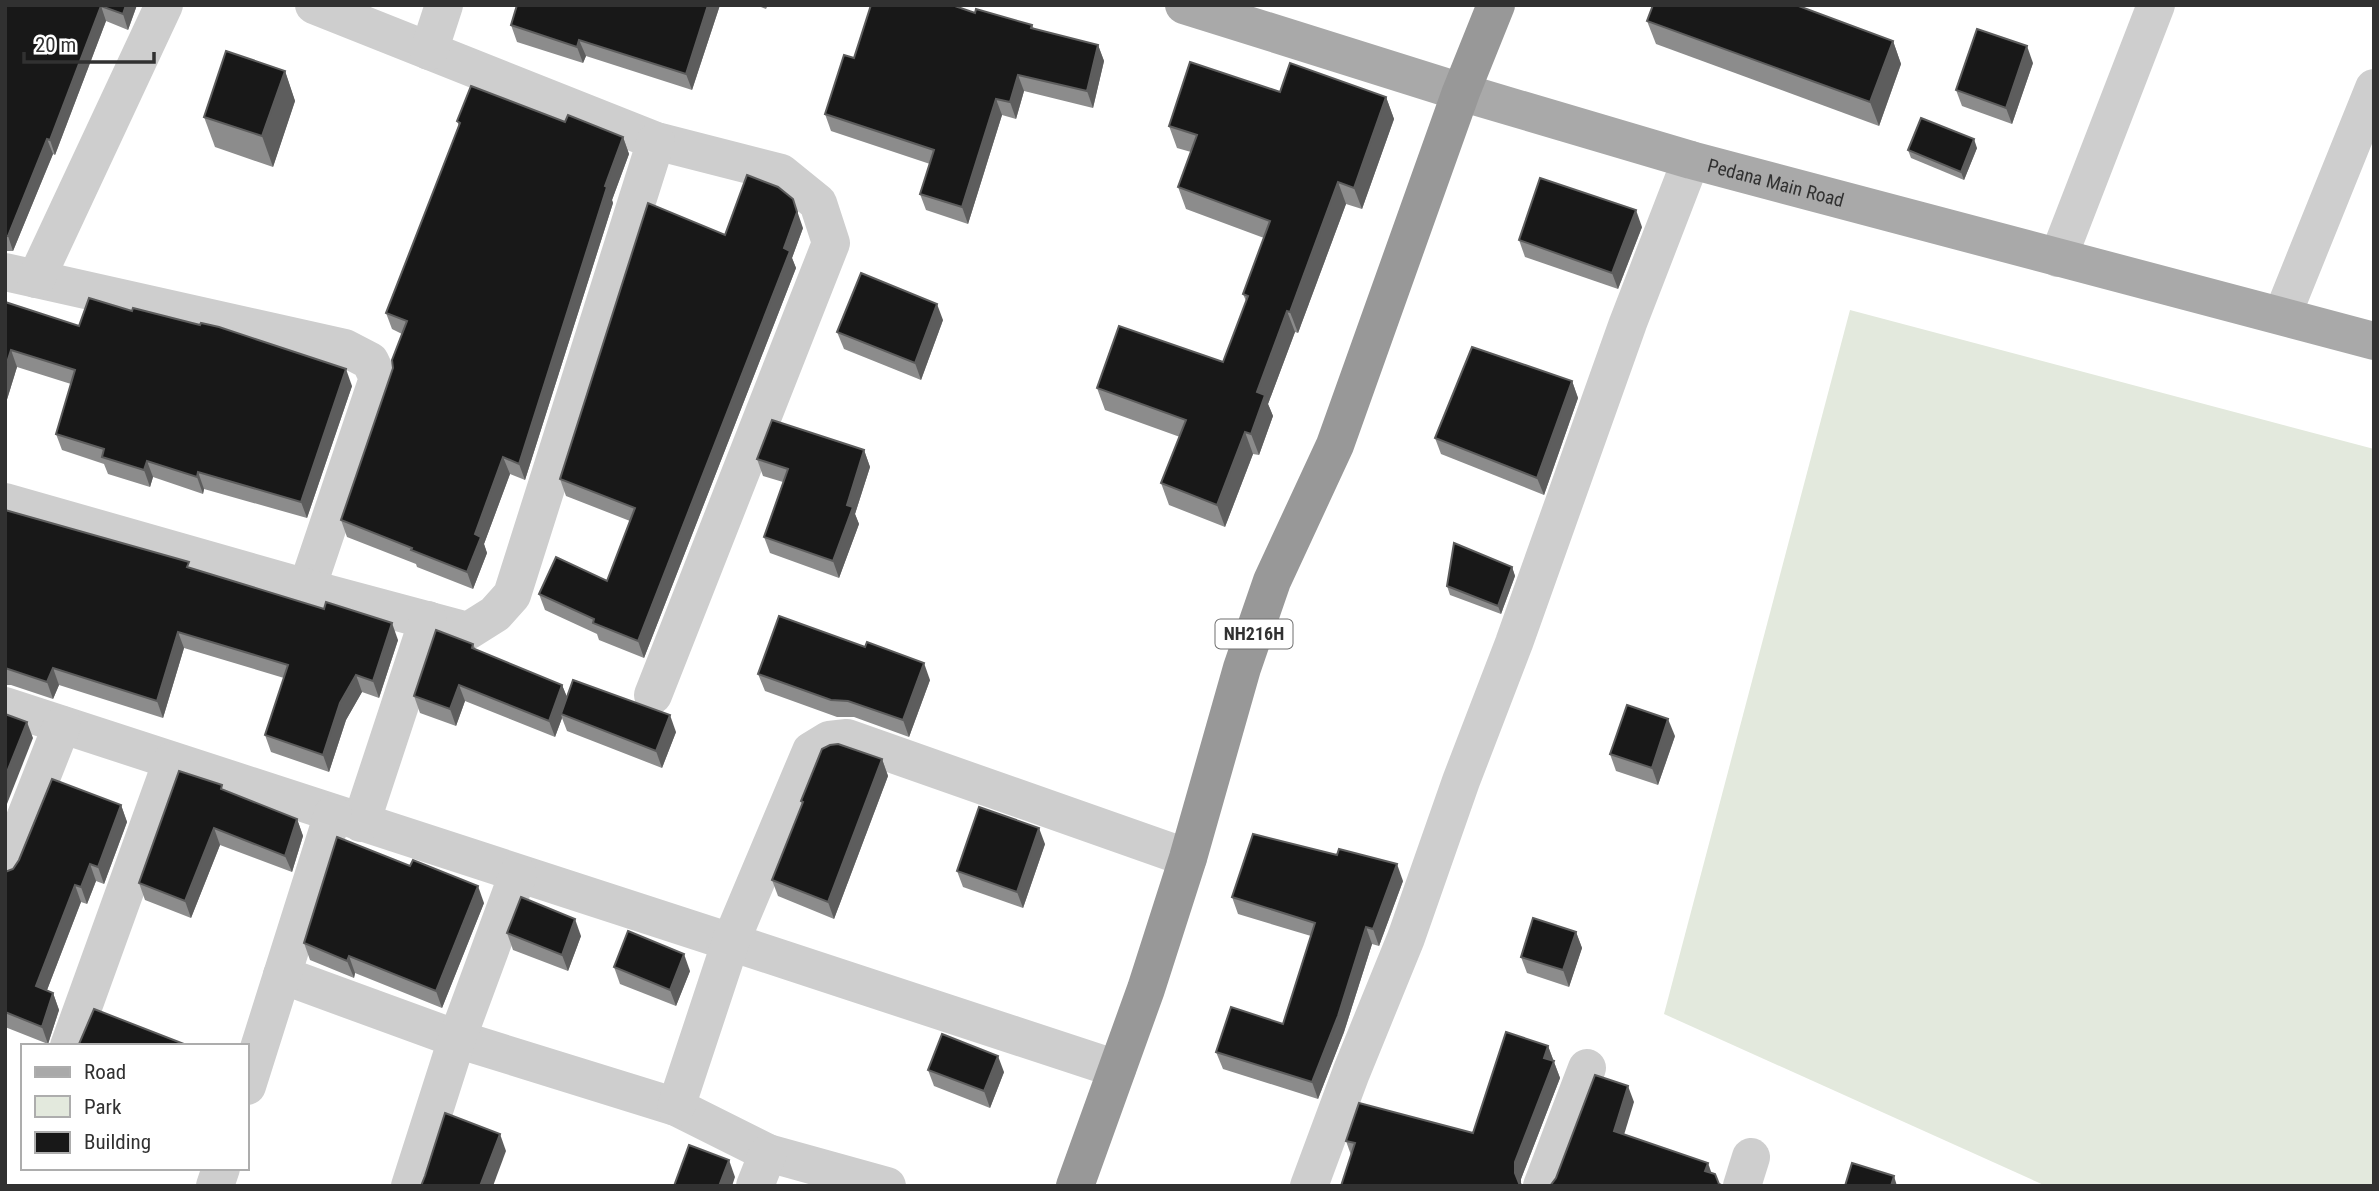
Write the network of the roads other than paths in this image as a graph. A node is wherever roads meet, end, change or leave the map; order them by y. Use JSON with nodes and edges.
{"nodes":[{"id":1,"x":164,"y":5,"type":"edge"},
{"id":2,"x":314,"y":5,"type":"edge"},
{"id":3,"x":444,"y":5,"type":"edge"},
{"id":4,"x":1184,"y":5,"type":"edge"},
{"id":5,"x":1496,"y":5,"type":"edge"},
{"id":6,"x":2156,"y":5,"type":"edge"},
{"id":7,"x":429,"y":51,"type":"junction"},
{"id":8,"x":2374,"y":88,"type":"edge"},
{"id":9,"x":1461,"y":92,"type":"junction"},
{"id":10,"x":656,"y":141,"type":"junction"},
{"id":11,"x":1691,"y":160,"type":"junction"},
{"id":12,"x":2058,"y":258,"type":"junction"},
{"id":13,"x":21,"y":275,"type":"edge"},
{"id":14,"x":2282,"y":316,"type":"junction"},
{"id":15,"x":2374,"y":341,"type":"edge"},
{"id":16,"x":5,"y":502,"type":"edge"},
{"id":17,"x":307,"y":588,"type":"junction"},
{"id":18,"x":428,"y":620,"type":"junction"},
{"id":19,"x":653,"y":695,"type":"dead end"},
{"id":20,"x":5,"y":706,"type":"edge"},
{"id":21,"x":62,"y":725,"type":"junction"},
{"id":22,"x":172,"y":761,"type":"junction"},
{"id":23,"x":347,"y":818,"type":"junction"},
{"id":24,"x":1188,"y":858,"type":"junction"},
{"id":25,"x":5,"y":869,"type":"edge"},
{"id":26,"x":518,"y":874,"type":"junction"},
{"id":27,"x":731,"y":941,"type":"junction"},
{"id":28,"x":282,"y":975,"type":"junction"},
{"id":29,"x":457,"y":1039,"type":"junction"},
{"id":30,"x":70,"y":1044,"type":"edge"},
{"id":31,"x":1587,"y":1068,"type":"dead end"},
{"id":32,"x":1117,"y":1069,"type":"junction"},
{"id":33,"x":248,"y":1083,"type":"edge"},
{"id":34,"x":676,"y":1107,"type":"junction"},
{"id":35,"x":762,"y":1170,"type":"edge"},
{"id":36,"x":410,"y":1186,"type":"edge"},
{"id":37,"x":887,"y":1186,"type":"edge"},
{"id":38,"x":1075,"y":1186,"type":"edge"},
{"id":39,"x":1309,"y":1186,"type":"edge"},
{"id":40,"x":1542,"y":1186,"type":"edge"}],
"edges":[{"from":1,"to":13,"type":"street"},
{"from":2,"to":7,"type":"street"},
{"from":3,"to":7,"type":"street"},
{"from":4,"to":9,"type":"main road","name":"Pedana Main Road"},
{"from":5,"to":9,"type":"highway","number":"NH216H"},
{"from":6,"to":12,"type":"street"},
{"from":7,"to":10,"type":"street"},
{"from":8,"to":14,"type":"street"},
{"from":9,"to":11,"type":"main road","name":"Pedana Main Road"},
{"from":9,"to":24,"type":"highway","number":"NH216H"},
{"from":10,"to":18,"type":"street"},
{"from":10,"to":19,"type":"street"},
{"from":11,"to":12,"type":"main road","name":"Pedana Main Road"},
{"from":11,"to":39,"type":"street"},
{"from":12,"to":14,"type":"main road","name":"Pedana Main Road"},
{"from":13,"to":17,"type":"street"},
{"from":14,"to":15,"type":"main road","name":"Pedana Main Road"},
{"from":16,"to":17,"type":"street"},
{"from":17,"to":18,"type":"street"},
{"from":18,"to":23,"type":"street"},
{"from":20,"to":21,"type":"street"},
{"from":21,"to":22,"type":"street"},
{"from":21,"to":25,"type":"street"},
{"from":22,"to":23,"type":"street"},
{"from":22,"to":30,"type":"street"},
{"from":23,"to":26,"type":"street"},
{"from":23,"to":28,"type":"street"},
{"from":24,"to":27,"type":"street"},
{"from":24,"to":32,"type":"highway","number":"NH216H"},
{"from":26,"to":27,"type":"street"},
{"from":26,"to":29,"type":"street"},
{"from":27,"to":32,"type":"street"},
{"from":27,"to":34,"type":"street"},
{"from":28,"to":29,"type":"street"},
{"from":28,"to":33,"type":"street"},
{"from":29,"to":34,"type":"street"},
{"from":29,"to":36,"type":"street"},
{"from":31,"to":40,"type":"street"},
{"from":32,"to":38,"type":"highway","number":"NH216H"},
{"from":34,"to":35,"type":"street"},
{"from":35,"to":37,"type":"street"}]}
